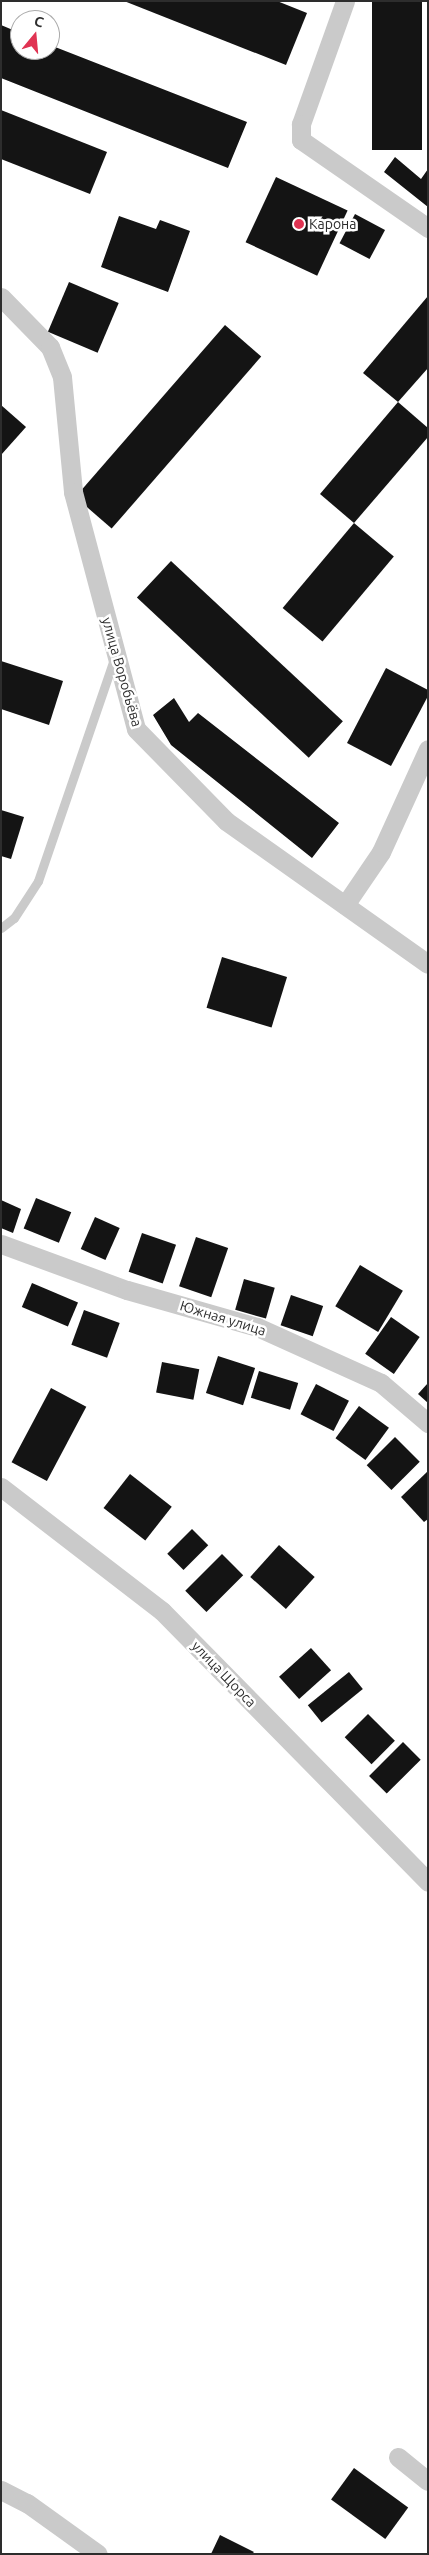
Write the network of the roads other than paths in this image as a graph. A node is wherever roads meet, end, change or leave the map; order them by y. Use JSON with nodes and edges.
{"nodes":[{"id":1,"x":345,"y":1,"type":"edge"},
{"id":2,"x":428,"y":228,"type":"edge"},
{"id":3,"x":1,"y":298,"type":"edge"},
{"id":4,"x":115,"y":654,"type":"junction"},
{"id":5,"x":428,"y":749,"type":"edge"},
{"id":6,"x":345,"y":905,"type":"junction"},
{"id":7,"x":1,"y":928,"type":"edge"},
{"id":8,"x":428,"y":964,"type":"edge"},
{"id":9,"x":1,"y":1244,"type":"edge"},
{"id":10,"x":428,"y":1423,"type":"edge"},
{"id":11,"x":1,"y":1487,"type":"edge"},
{"id":12,"x":428,"y":1882,"type":"edge"},
{"id":13,"x":398,"y":2457,"type":"dead end"},
{"id":14,"x":428,"y":2481,"type":"edge"},
{"id":15,"x":1,"y":2490,"type":"edge"},
{"id":16,"x":98,"y":2554,"type":"edge"}],
"edges":[{"from":1,"to":2,"type":"street"},
{"from":3,"to":4,"type":"street","name":"улица Воробьёва"},
{"from":4,"to":6,"type":"street","name":"улица Воробьёва"},
{"from":4,"to":7,"type":"lane"},
{"from":5,"to":6,"type":"street"},
{"from":6,"to":8,"type":"street","name":"улица Воробьёва"},
{"from":9,"to":10,"type":"street","name":"Южная улица"},
{"from":11,"to":12,"type":"street","name":"улица Щорса"},
{"from":13,"to":14,"type":"street"},
{"from":15,"to":16,"type":"street"}]}
